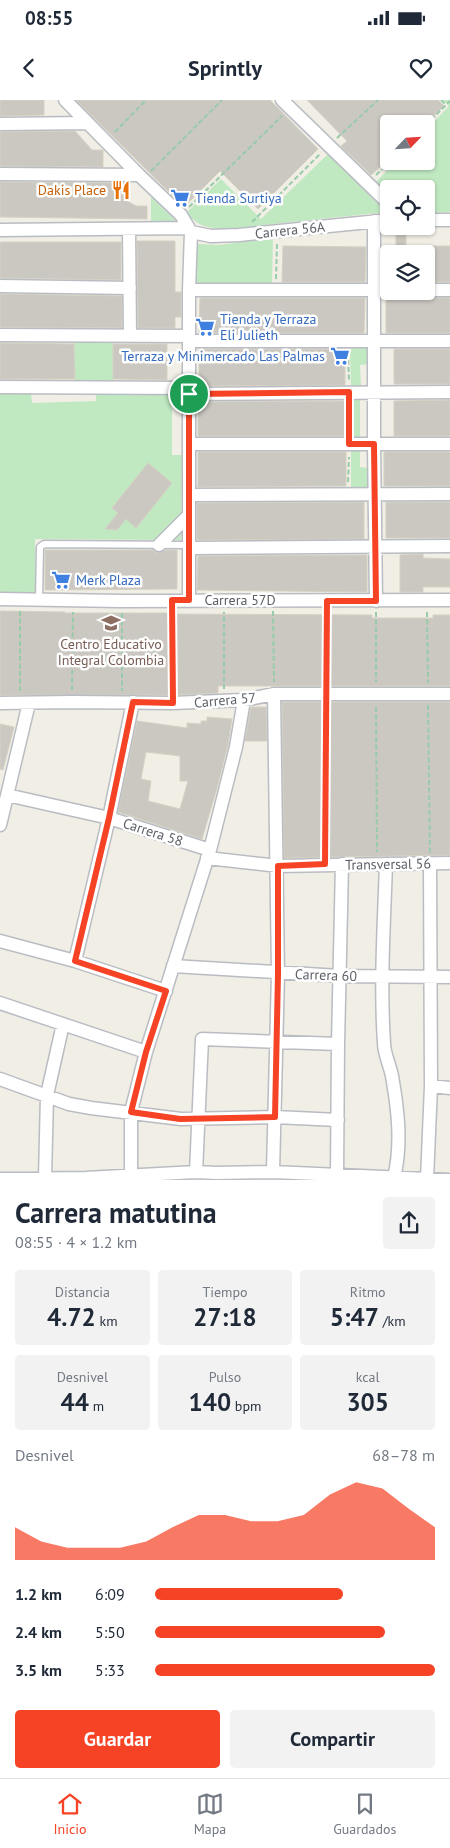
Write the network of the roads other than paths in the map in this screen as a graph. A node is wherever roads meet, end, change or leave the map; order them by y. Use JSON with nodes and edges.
{"nodes":[{"id":1,"x":65,"y":100,"type":"edge"},
{"id":2,"x":286,"y":104,"type":"edge"},
{"id":3,"x":88,"y":123,"type":"junction"},
{"id":4,"x":0,"y":124,"type":"edge"},
{"id":5,"x":0,"y":174,"type":"edge"},
{"id":6,"x":141,"y":177,"type":"junction"},
{"id":7,"x":380,"y":195,"type":"edge"},
{"id":8,"x":435,"y":220,"type":"edge"},
{"id":9,"x":450,"y":220,"type":"edge"},
{"id":10,"x":374,"y":221,"type":"junction"},
{"id":11,"x":380,"y":221,"type":"edge"},
{"id":12,"x":129,"y":229,"type":"junction"},
{"id":13,"x":0,"y":230,"type":"edge"},
{"id":14,"x":189,"y":230,"type":"junction"},
{"id":15,"x":0,"y":286,"type":"edge"},
{"id":16,"x":130,"y":288,"type":"junction"},
{"id":17,"x":375,"y":289,"type":"junction"},
{"id":18,"x":380,"y":289,"type":"edge"},
{"id":19,"x":189,"y":290,"type":"junction"},
{"id":20,"x":435,"y":290,"type":"edge"},
{"id":21,"x":450,"y":290,"type":"edge"},
{"id":22,"x":0,"y":335,"type":"edge"},
{"id":23,"x":130,"y":335,"type":"junction"},
{"id":24,"x":189,"y":338,"type":"junction"},
{"id":25,"x":374,"y":340,"type":"junction"},
{"id":26,"x":450,"y":341,"type":"edge"},
{"id":27,"x":0,"y":387,"type":"edge"},
{"id":28,"x":189,"y":391,"type":"junction"},
{"id":29,"x":374,"y":392,"type":"junction"},
{"id":30,"x":450,"y":392,"type":"edge"},
{"id":31,"x":189,"y":444,"type":"junction"},
{"id":32,"x":374,"y":444,"type":"junction"},
{"id":33,"x":450,"y":444,"type":"edge"},
{"id":34,"x":374,"y":494,"type":"junction"},
{"id":35,"x":450,"y":494,"type":"edge"},
{"id":36,"x":189,"y":495,"type":"junction"},
{"id":37,"x":189,"y":515,"type":"junction"},
{"id":38,"x":159,"y":545,"type":"junction"},
{"id":39,"x":189,"y":546,"type":"junction"},
{"id":40,"x":374,"y":546,"type":"junction"},
{"id":41,"x":450,"y":546,"type":"edge"},
{"id":42,"x":0,"y":599,"type":"edge"},
{"id":43,"x":39,"y":599,"type":"junction"},
{"id":44,"x":189,"y":600,"type":"junction"},
{"id":45,"x":450,"y":600,"type":"edge"},
{"id":46,"x":376,"y":601,"type":"junction"},
{"id":47,"x":274,"y":694,"type":"junction"},
{"id":48,"x":450,"y":694,"type":"edge"},
{"id":49,"x":244,"y":700,"type":"junction"},
{"id":50,"x":24,"y":702,"type":"junction"},
{"id":51,"x":128,"y":702,"type":"junction"},
{"id":52,"x":0,"y":703,"type":"edge"},
{"id":53,"x":7,"y":795,"type":"junction"},
{"id":54,"x":109,"y":818,"type":"junction"},
{"id":55,"x":0,"y":825,"type":"edge"},
{"id":56,"x":209,"y":854,"type":"junction"},
{"id":57,"x":450,"y":863,"type":"edge"},
{"id":58,"x":342,"y":864,"type":"junction"},
{"id":59,"x":381,"y":864,"type":"junction"},
{"id":60,"x":430,"y":864,"type":"junction"},
{"id":61,"x":278,"y":866,"type":"junction"},
{"id":62,"x":0,"y":941,"type":"edge"},
{"id":63,"x":75,"y":961,"type":"junction"},
{"id":64,"x":173,"y":966,"type":"junction"},
{"id":65,"x":278,"y":974,"type":"junction"},
{"id":66,"x":340,"y":976,"type":"junction"},
{"id":67,"x":382,"y":976,"type":"junction"},
{"id":68,"x":431,"y":977,"type":"junction"},
{"id":69,"x":450,"y":977,"type":"edge"},
{"id":70,"x":166,"y":991,"type":"junction"},
{"id":71,"x":0,"y":1003,"type":"edge"},
{"id":72,"x":63,"y":1024,"type":"junction"},
{"id":73,"x":276,"y":1042,"type":"junction"},
{"id":74,"x":338,"y":1044,"type":"junction"},
{"id":75,"x":146,"y":1052,"type":"junction"},
{"id":76,"x":0,"y":1080,"type":"edge"},
{"id":77,"x":431,"y":1086,"type":"junction"},
{"id":78,"x":450,"y":1088,"type":"edge"},
{"id":79,"x":47,"y":1095,"type":"junction"},
{"id":80,"x":131,"y":1112,"type":"junction"},
{"id":81,"x":198,"y":1117,"type":"junction"},
{"id":82,"x":275,"y":1117,"type":"junction"},
{"id":83,"x":338,"y":1120,"type":"junction"},
{"id":84,"x":196,"y":1172,"type":"junction"},
{"id":85,"x":274,"y":1172,"type":"junction"},
{"id":86,"x":132,"y":1174,"type":"junction"},
{"id":87,"x":338,"y":1175,"type":"junction"},
{"id":88,"x":216,"y":1177,"type":"edge"},
{"id":89,"x":301,"y":1177,"type":"edge"},
{"id":90,"x":45,"y":1178,"type":"junction"},
{"id":91,"x":394,"y":1178,"type":"junction"},
{"id":92,"x":0,"y":1179,"type":"edge"},
{"id":93,"x":85,"y":1179,"type":"edge"},
{"id":94,"x":427,"y":1179,"type":"junction"},
{"id":95,"x":450,"y":1180,"type":"edge"}],
"edges":[{"from":1,"to":3,"type":"street"},
{"from":2,"to":7,"type":"street"},
{"from":3,"to":4,"type":"street"},
{"from":3,"to":6,"type":"street"},
{"from":5,"to":6,"type":"street"},
{"from":6,"to":14,"type":"street"},
{"from":8,"to":9,"type":"street"},
{"from":10,"to":11,"type":"street","name":"Carrera 56A"},
{"from":10,"to":14,"type":"street","name":"Carrera 56A"},
{"from":10,"to":17,"type":"street"},
{"from":12,"to":13,"type":"street","name":"Carrera 56A"},
{"from":12,"to":14,"type":"street","name":"Carrera 56A"},
{"from":12,"to":16,"type":"street"},
{"from":14,"to":19,"type":"street"},
{"from":15,"to":16,"type":"street"},
{"from":16,"to":23,"type":"street"},
{"from":17,"to":18,"type":"street"},
{"from":17,"to":19,"type":"street"},
{"from":17,"to":25,"type":"street"},
{"from":19,"to":24,"type":"street"},
{"from":20,"to":21,"type":"street"},
{"from":22,"to":23,"type":"street"},
{"from":23,"to":24,"type":"street"},
{"from":24,"to":25,"type":"street"},
{"from":24,"to":28,"type":"street"},
{"from":25,"to":26,"type":"street"},
{"from":25,"to":29,"type":"street"},
{"from":27,"to":28,"type":"street"},
{"from":28,"to":29,"type":"street"},
{"from":28,"to":31,"type":"street"},
{"from":29,"to":30,"type":"street"},
{"from":29,"to":32,"type":"street"},
{"from":31,"to":32,"type":"street"},
{"from":31,"to":36,"type":"street"},
{"from":32,"to":33,"type":"street"},
{"from":32,"to":34,"type":"street"},
{"from":34,"to":35,"type":"street"},
{"from":34,"to":36,"type":"street"},
{"from":34,"to":40,"type":"street"},
{"from":36,"to":37,"type":"street"},
{"from":37,"to":38,"type":"street"},
{"from":37,"to":39,"type":"street"},
{"from":38,"to":39,"type":"lane"},
{"from":38,"to":43,"type":"lane"},
{"from":39,"to":40,"type":"street"},
{"from":39,"to":44,"type":"street"},
{"from":40,"to":41,"type":"street"},
{"from":40,"to":46,"type":"street"},
{"from":42,"to":43,"type":"street","name":"Carrera 57D"},
{"from":43,"to":44,"type":"street","name":"Carrera 57D"},
{"from":44,"to":46,"type":"street","name":"Carrera 57D"},
{"from":45,"to":46,"type":"street","name":"Carrera 57D"},
{"from":47,"to":48,"type":"street","name":"Carrera 57"},
{"from":47,"to":49,"type":"street","name":"Carrera 57"},
{"from":47,"to":61,"type":"street"},
{"from":49,"to":51,"type":"street","name":"Carrera 57"},
{"from":49,"to":56,"type":"street"},
{"from":50,"to":51,"type":"street","name":"Carrera 57"},
{"from":50,"to":52,"type":"street","name":"Carrera 57"},
{"from":50,"to":53,"type":"street"},
{"from":51,"to":54,"type":"street"},
{"from":53,"to":54,"type":"street","name":"Carrera 58"},
{"from":53,"to":55,"type":"street"},
{"from":54,"to":56,"type":"street","name":"Carrera 58"},
{"from":54,"to":63,"type":"street"},
{"from":56,"to":61,"type":"street","name":"Transversal 56"},
{"from":56,"to":64,"type":"street"},
{"from":57,"to":60,"type":"street","name":"Transversal 56"},
{"from":58,"to":59,"type":"street","name":"Transversal 56"},
{"from":58,"to":61,"type":"street","name":"Transversal 56"},
{"from":58,"to":66,"type":"street"},
{"from":59,"to":60,"type":"street","name":"Transversal 56"},
{"from":59,"to":67,"type":"street"},
{"from":60,"to":68,"type":"street"},
{"from":61,"to":65,"type":"street"},
{"from":62,"to":63,"type":"street"},
{"from":63,"to":70,"type":"street"},
{"from":64,"to":65,"type":"street","name":"Carrera 60"},
{"from":64,"to":70,"type":"street"},
{"from":65,"to":66,"type":"street","name":"Carrera 60"},
{"from":65,"to":73,"type":"street"},
{"from":66,"to":67,"type":"street","name":"Carrera 60"},
{"from":66,"to":74,"type":"street"},
{"from":67,"to":68,"type":"street","name":"Carrera 60"},
{"from":67,"to":91,"type":"street"},
{"from":68,"to":69,"type":"street","name":"Carrera 60"},
{"from":68,"to":77,"type":"street"},
{"from":70,"to":75,"type":"street"},
{"from":71,"to":72,"type":"street"},
{"from":72,"to":75,"type":"street"},
{"from":72,"to":79,"type":"street"},
{"from":73,"to":74,"type":"street"},
{"from":73,"to":81,"type":"street"},
{"from":73,"to":82,"type":"street"},
{"from":74,"to":83,"type":"street"},
{"from":75,"to":80,"type":"street"},
{"from":76,"to":79,"type":"street"},
{"from":77,"to":78,"type":"street"},
{"from":77,"to":94,"type":"street"},
{"from":79,"to":80,"type":"street"},
{"from":79,"to":90,"type":"street"},
{"from":80,"to":81,"type":"street"},
{"from":80,"to":86,"type":"street"},
{"from":81,"to":82,"type":"street"},
{"from":81,"to":84,"type":"street"},
{"from":82,"to":83,"type":"street"},
{"from":82,"to":85,"type":"street"},
{"from":83,"to":87,"type":"street"},
{"from":84,"to":86,"type":"street"},
{"from":84,"to":88,"type":"street"},
{"from":85,"to":88,"type":"street"},
{"from":85,"to":89,"type":"street"},
{"from":86,"to":93,"type":"street"},
{"from":87,"to":89,"type":"street"},
{"from":87,"to":91,"type":"street"},
{"from":90,"to":92,"type":"street"},
{"from":90,"to":93,"type":"street"},
{"from":91,"to":94,"type":"street"},
{"from":94,"to":95,"type":"street"}]}
